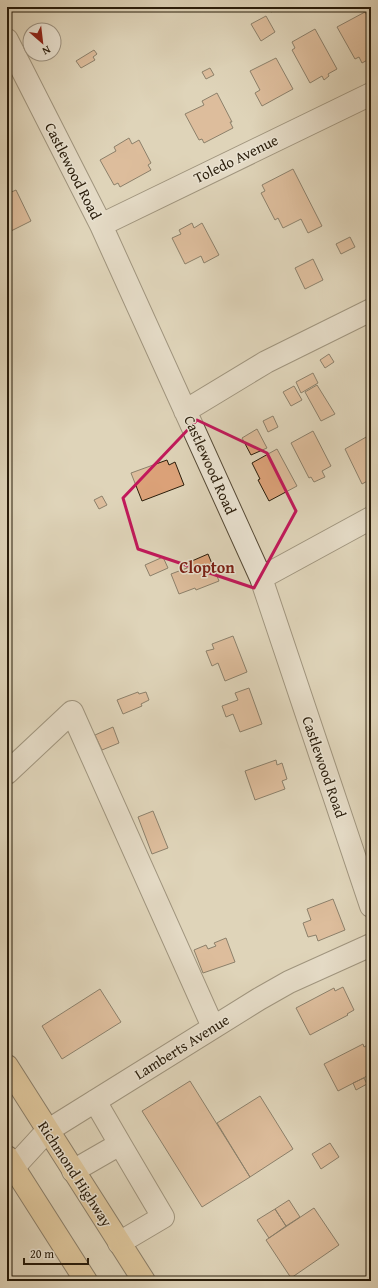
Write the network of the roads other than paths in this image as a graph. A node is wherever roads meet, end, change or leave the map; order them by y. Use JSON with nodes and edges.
{"nodes":[{"id":1,"x":7,"y":40,"type":"edge"},
{"id":2,"x":371,"y":94,"type":"edge"},
{"id":3,"x":101,"y":225,"type":"junction"},
{"id":4,"x":371,"y":310,"type":"edge"},
{"id":5,"x":185,"y":411,"type":"junction"},
{"id":6,"x":371,"y":518,"type":"edge"},
{"id":7,"x":261,"y":578,"type":"junction"},
{"id":8,"x":7,"y":773,"type":"edge"},
{"id":9,"x":371,"y":906,"type":"edge"},
{"id":10,"x":371,"y":944,"type":"edge"},
{"id":11,"x":213,"y":1027,"type":"junction"},
{"id":12,"x":7,"y":1066,"type":"edge"},
{"id":13,"x":95,"y":1101,"type":"junction"},
{"id":14,"x":48,"y":1131,"type":"junction"},
{"id":15,"x":120,"y":1144,"type":"junction"},
{"id":16,"x":9,"y":1165,"type":"edge"},
{"id":17,"x":73,"y":1171,"type":"junction"},
{"id":18,"x":119,"y":1243,"type":"junction"},
{"id":19,"x":86,"y":1281,"type":"edge"},
{"id":20,"x":144,"y":1281,"type":"edge"}],
"edges":[{"from":1,"to":3,"type":"street","name":"Castlewood Road"},
{"from":2,"to":3,"type":"street","name":"Toledo Avenue"},
{"from":3,"to":5,"type":"street","name":"Castlewood Road"},
{"from":4,"to":5,"type":"street"},
{"from":5,"to":7,"type":"street","name":"Castlewood Road"},
{"from":6,"to":7,"type":"street"},
{"from":7,"to":9,"type":"street","name":"Castlewood Road"},
{"from":8,"to":11,"type":"street"},
{"from":10,"to":11,"type":"street","name":"Lamberts Avenue"},
{"from":11,"to":13,"type":"street","name":"Lamberts Avenue"},
{"from":12,"to":14,"type":"main road","name":"Richmond Highway"},
{"from":13,"to":14,"type":"street","name":"Lamberts Avenue"},
{"from":13,"to":15,"type":"street"},
{"from":14,"to":16,"type":"street","name":"Lamberts Avenue"},
{"from":14,"to":17,"type":"main road","name":"Richmond Highway"},
{"from":15,"to":17,"type":"street"},
{"from":15,"to":18,"type":"street"},
{"from":16,"to":19,"type":"main road"},
{"from":17,"to":18,"type":"main road","name":"Richmond Highway"},
{"from":18,"to":20,"type":"main road","name":"Richmond Highway"}]}
